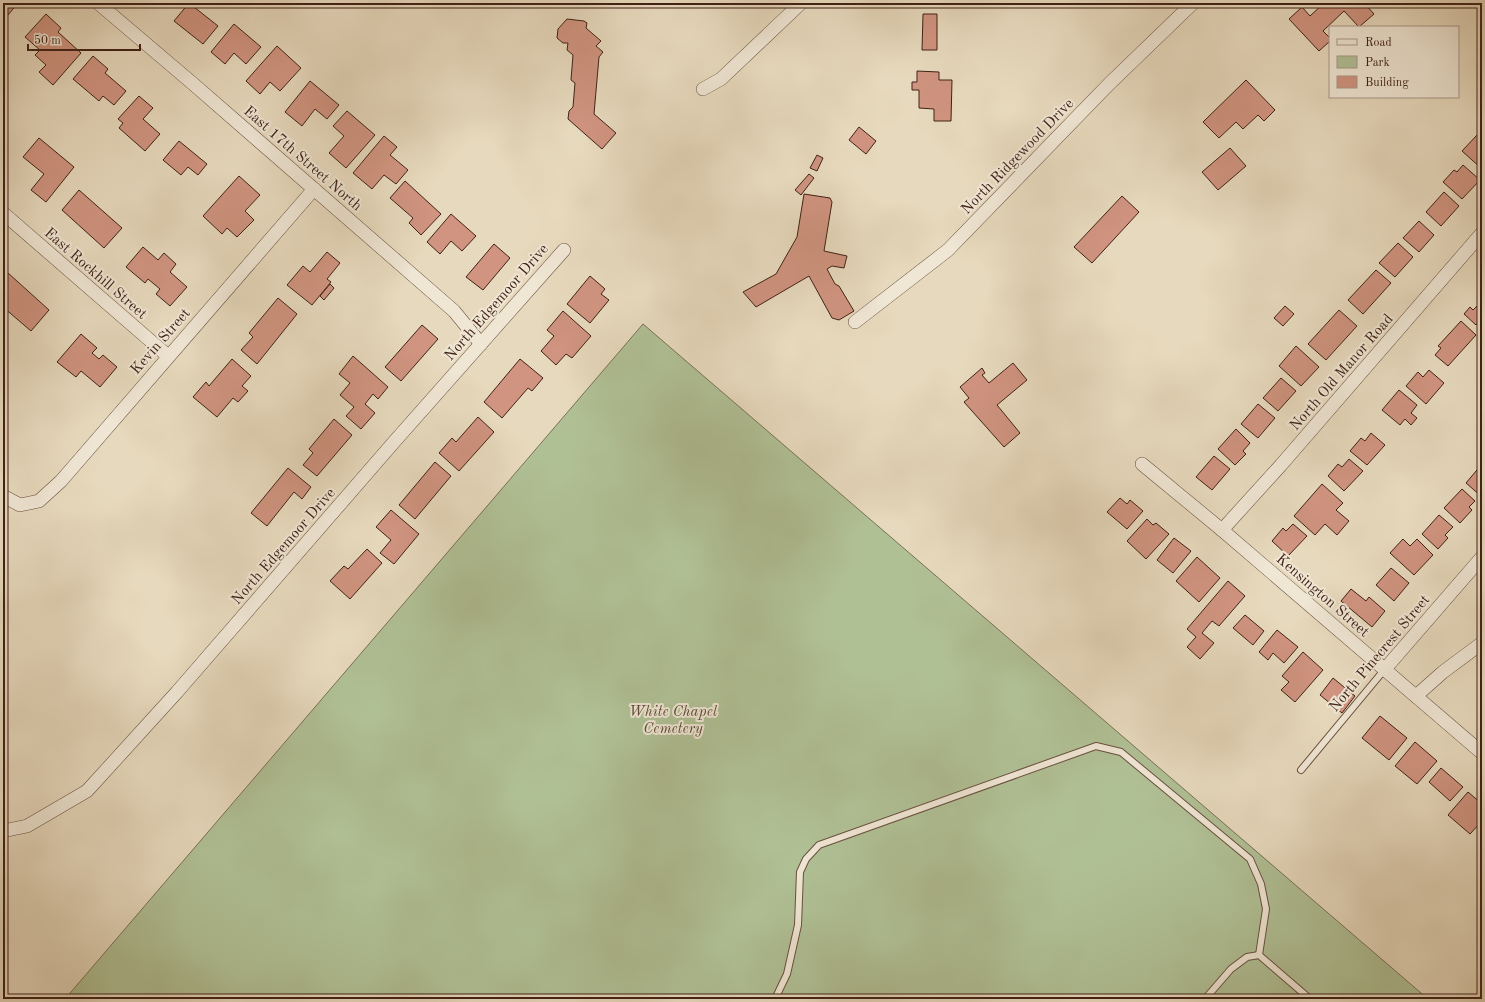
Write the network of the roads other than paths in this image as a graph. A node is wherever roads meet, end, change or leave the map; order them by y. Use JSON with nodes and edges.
{"nodes":[{"id":1,"x":98,"y":3,"type":"edge"},
{"id":2,"x":801,"y":3,"type":"edge"},
{"id":3,"x":1193,"y":3,"type":"edge"},
{"id":4,"x":703,"y":89,"type":"dead end"},
{"id":5,"x":314,"y":189,"type":"junction"},
{"id":6,"x":3,"y":213,"type":"edge"},
{"id":7,"x":1482,"y":233,"type":"edge"},
{"id":8,"x":564,"y":250,"type":"dead end"},
{"id":9,"x":855,"y":322,"type":"dead end"},
{"id":10,"x":481,"y":344,"type":"junction"},
{"id":11,"x":168,"y":356,"type":"junction"},
{"id":12,"x":1142,"y":464,"type":"dead end"},
{"id":13,"x":3,"y":496,"type":"edge"},
{"id":14,"x":1222,"y":530,"type":"junction"},
{"id":15,"x":1482,"y":557,"type":"edge"},
{"id":16,"x":1482,"y":643,"type":"edge"},
{"id":17,"x":1385,"y":669,"type":"junction"},
{"id":18,"x":1416,"y":696,"type":"junction"},
{"id":19,"x":1482,"y":753,"type":"edge"},
{"id":20,"x":1301,"y":770,"type":"dead end"},
{"id":21,"x":3,"y":831,"type":"edge"},
{"id":22,"x":1259,"y":956,"type":"junction"},
{"id":23,"x":775,"y":999,"type":"edge"},
{"id":24,"x":1206,"y":999,"type":"edge"},
{"id":25,"x":1310,"y":999,"type":"edge"}],
"edges":[{"from":1,"to":5,"type":"street","name":"East 17th Street North"},
{"from":2,"to":4,"type":"street"},
{"from":3,"to":9,"type":"street","name":"North Ridgewood Drive"},
{"from":5,"to":10,"type":"street","name":"East 17th Street North"},
{"from":5,"to":11,"type":"street","name":"Kevin Street"},
{"from":6,"to":11,"type":"street","name":"East Rockhill Street"},
{"from":7,"to":14,"type":"street","name":"North Old Manor Road"},
{"from":8,"to":10,"type":"street","name":"North Edgemoor Drive"},
{"from":10,"to":21,"type":"street","name":"North Edgemoor Drive"},
{"from":11,"to":13,"type":"street","name":"Kevin Street"},
{"from":12,"to":14,"type":"street","name":"Kensington Street"},
{"from":14,"to":17,"type":"street","name":"Kensington Street"},
{"from":15,"to":17,"type":"street","name":"North Pinecrest Street"},
{"from":16,"to":18,"type":"street"},
{"from":17,"to":18,"type":"street","name":"Kensington Street"},
{"from":17,"to":20,"type":"lane","name":"North Pinecrest Street"},
{"from":18,"to":19,"type":"street","name":"Kensington Street"},
{"from":22,"to":23,"type":"lane"},
{"from":22,"to":24,"type":"lane"},
{"from":22,"to":25,"type":"lane"}]}
